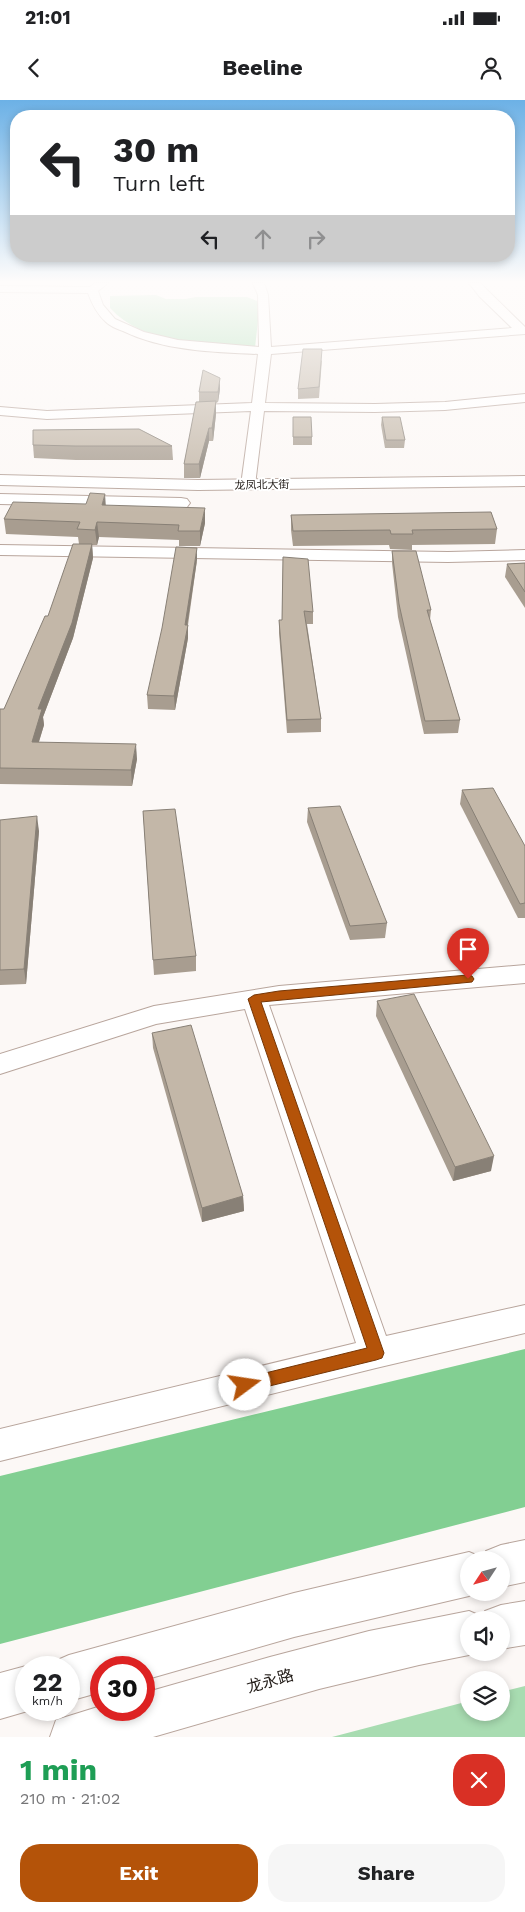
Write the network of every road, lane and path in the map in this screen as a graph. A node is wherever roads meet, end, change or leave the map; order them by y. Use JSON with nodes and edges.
{"nodes":[{"id":1,"x":264,"y":359,"type":"edge"},
{"id":2,"x":525,"y":398,"type":"edge"},
{"id":3,"x":257,"y":407,"type":"junction"},
{"id":4,"x":0,"y":411,"type":"edge"},
{"id":5,"x":0,"y":480,"type":"edge"},
{"id":6,"x":525,"y":481,"type":"edge"},
{"id":7,"x":248,"y":485,"type":"junction"},
{"id":8,"x":0,"y":499,"type":"edge"},
{"id":9,"x":196,"y":503,"type":"dead end"},
{"id":10,"x":0,"y":550,"type":"edge"},
{"id":11,"x":525,"y":555,"type":"edge"},
{"id":12,"x":525,"y":974,"type":"edge"},
{"id":13,"x":254,"y":999,"type":"junction"},
{"id":14,"x":0,"y":1064,"type":"edge"},
{"id":15,"x":525,"y":1319,"type":"edge"},
{"id":16,"x":376,"y":1353,"type":"junction"},
{"id":17,"x":0,"y":1445,"type":"edge"},
{"id":18,"x":525,"y":1562,"type":"edge"},
{"id":19,"x":510,"y":1564,"type":"edge"},
{"id":20,"x":460,"y":1576,"type":"edge"},
{"id":21,"x":525,"y":1623,"type":"edge"},
{"id":22,"x":510,"y":1626,"type":"edge"},
{"id":23,"x":460,"y":1634,"type":"edge"},
{"id":24,"x":149,"y":1656,"type":"edge"},
{"id":25,"x":15,"y":1692,"type":"edge"},
{"id":26,"x":0,"y":1696,"type":"edge"},
{"id":27,"x":73,"y":1737,"type":"edge"}],
"edges":[{"from":1,"to":3,"type":"street"},
{"from":2,"to":3,"type":"street"},
{"from":3,"to":4,"type":"street"},
{"from":3,"to":7,"type":"street"},
{"from":5,"to":7,"type":"main road","name":"龙凤北大街"},
{"from":6,"to":7,"type":"main road","name":"龙凤北大街"},
{"from":8,"to":9,"type":"main road"},
{"from":10,"to":11,"type":"street"},
{"from":12,"to":13,"type":"street"},
{"from":13,"to":14,"type":"street"},
{"from":13,"to":16,"type":"street"},
{"from":15,"to":16,"type":"street"},
{"from":16,"to":17,"type":"street"},
{"from":18,"to":19,"type":"main road"},
{"from":20,"to":24,"type":"main road"},
{"from":21,"to":22,"type":"main road"},
{"from":23,"to":27,"type":"main road","name":"龙永路"},
{"from":25,"to":26,"type":"main road"}]}
